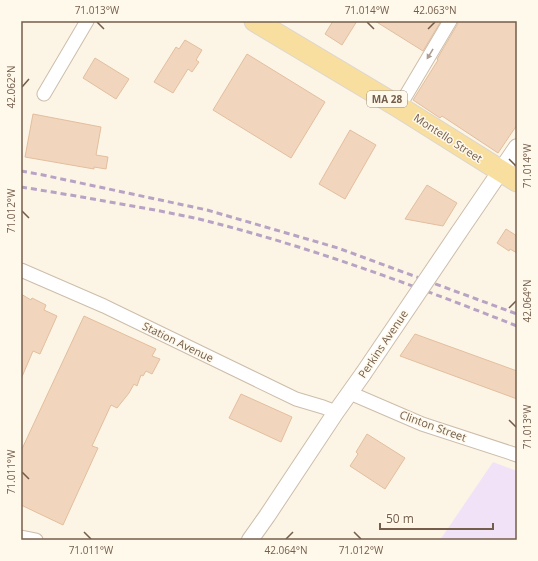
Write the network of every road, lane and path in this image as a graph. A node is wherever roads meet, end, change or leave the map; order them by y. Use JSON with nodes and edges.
{"nodes":[{"id":1,"x":87,"y":21,"type":"edge"},
{"id":2,"x":255,"y":21,"type":"edge"},
{"id":3,"x":450,"y":21,"type":"edge"},
{"id":4,"x":44,"y":94,"type":"dead end"},
{"id":5,"x":399,"y":106,"type":"junction"},
{"id":6,"x":517,"y":147,"type":"edge"},
{"id":7,"x":509,"y":176,"type":"edge"},
{"id":8,"x":21,"y":270,"type":"edge"},
{"id":9,"x":350,"y":393,"type":"junction"},
{"id":10,"x":336,"y":412,"type":"junction"},
{"id":11,"x":517,"y":455,"type":"edge"},
{"id":12,"x":21,"y":537,"type":"edge"},
{"id":13,"x":36,"y":540,"type":"edge"},
{"id":14,"x":250,"y":540,"type":"edge"}],
"edges":[{"from":1,"to":4,"type":"street"},
{"from":2,"to":5,"type":"main road","name":"Montello Street","number":"MA 28"},
{"from":3,"to":5,"type":"street","one_way":true},
{"from":5,"to":7,"type":"main road","name":"Montello Street","number":"MA 28"},
{"from":6,"to":7,"type":"street","name":"Perkins Avenue"},
{"from":7,"to":9,"type":"street","name":"Perkins Avenue","bridge":true},
{"from":8,"to":10,"type":"street","name":"Station Avenue"},
{"from":9,"to":10,"type":"street","name":"Perkins Avenue"},
{"from":9,"to":11,"type":"street","name":"Clinton Street"},
{"from":10,"to":14,"type":"street","name":"Perkins Avenue"},
{"from":12,"to":13,"type":"street"}]}
